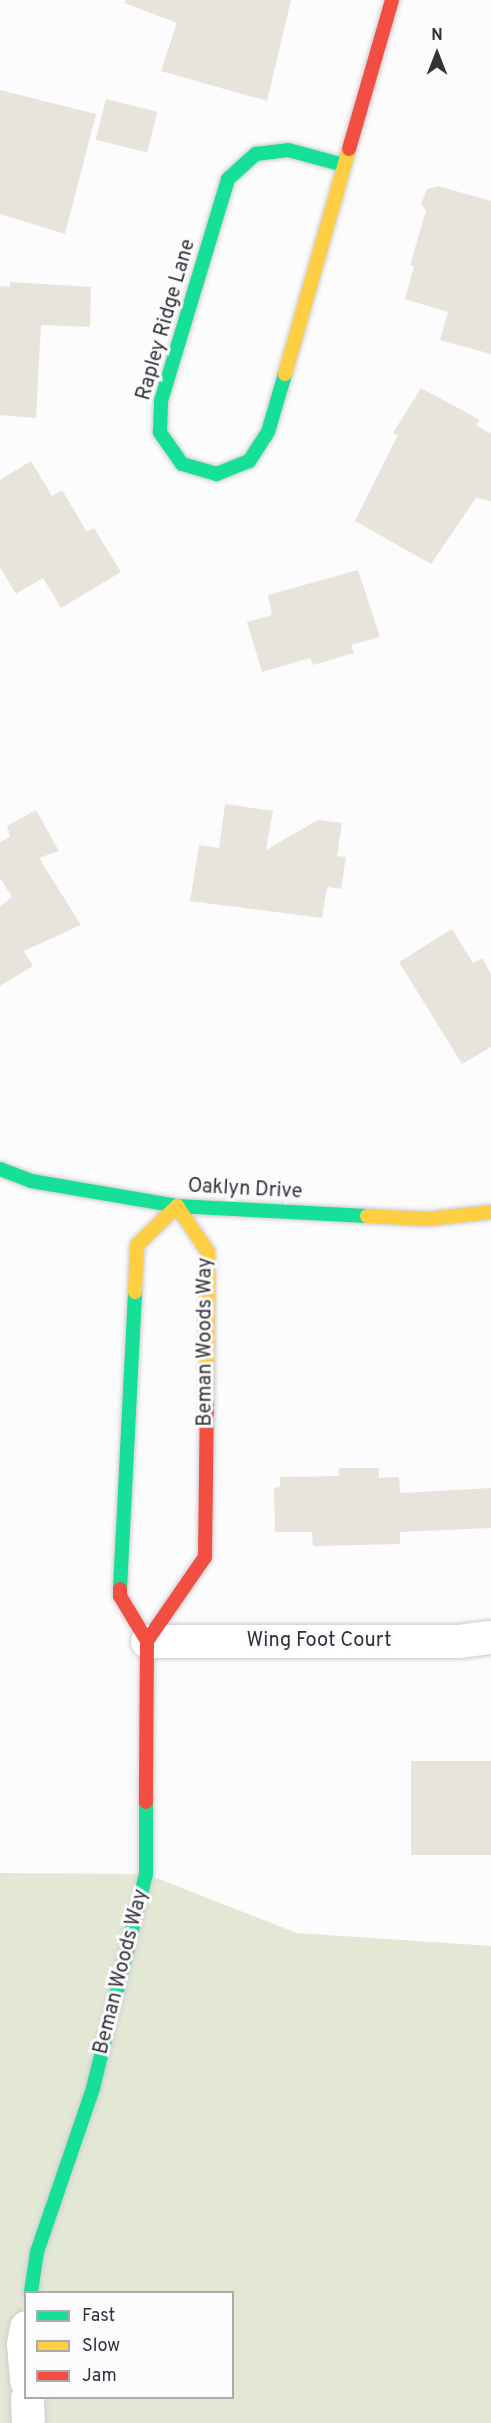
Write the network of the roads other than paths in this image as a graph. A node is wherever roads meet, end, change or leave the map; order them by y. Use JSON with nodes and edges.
{"nodes":[{"id":1,"x":392,"y":0,"type":"edge"},
{"id":2,"x":344,"y":165,"type":"junction"},
{"id":3,"x":0,"y":1169,"type":"edge"},
{"id":4,"x":177,"y":1206,"type":"junction"},
{"id":5,"x":491,"y":1212,"type":"edge"},
{"id":6,"x":491,"y":1637,"type":"edge"},
{"id":7,"x":147,"y":1641,"type":"junction"},
{"id":8,"x":31,"y":2291,"type":"edge"},
{"id":9,"x":24,"y":2339,"type":"edge"},
{"id":10,"x":24,"y":2356,"type":"edge"},
{"id":11,"x":27,"y":2399,"type":"edge"},
{"id":12,"x":28,"y":2423,"type":"edge"}],
"edges":[{"from":1,"to":2,"type":"street","name":"Rapley Ridge Lane"},
{"from":2,"to":2,"type":"street","name":"Rapley Ridge Lane"},
{"from":3,"to":4,"type":"street","name":"Oaklyn Drive"},
{"from":4,"to":5,"type":"street","name":"Oaklyn Drive"},
{"from":4,"to":7,"type":"street"},
{"from":4,"to":7,"type":"street","name":"Beman Woods Way"},
{"from":6,"to":7,"type":"street","name":"Wing Foot Court"},
{"from":7,"to":8,"type":"street","name":"Beman Woods Way"},
{"from":9,"to":10,"type":"street"},
{"from":11,"to":12,"type":"street"}]}
